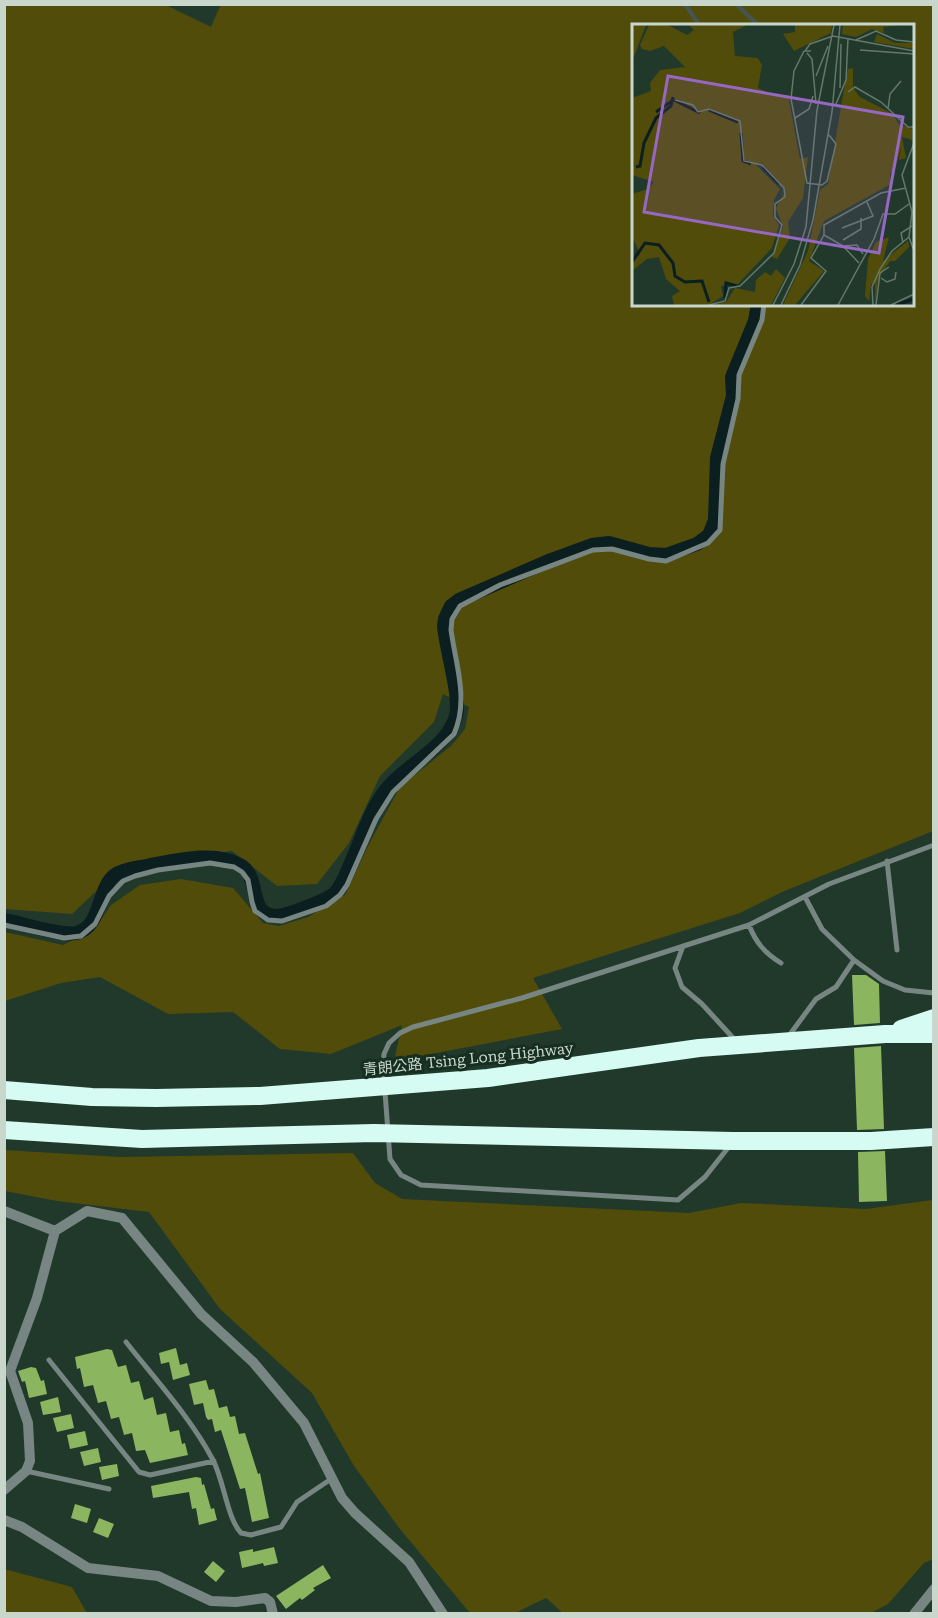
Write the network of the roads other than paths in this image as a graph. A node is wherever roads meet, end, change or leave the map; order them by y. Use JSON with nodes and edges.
{"nodes":[{"id":1,"x":764,"y":306,"type":"edge"},
{"id":2,"x":933,"y":845,"type":"edge"},
{"id":3,"x":887,"y":861,"type":"junction"},
{"id":4,"x":805,"y":897,"type":"junction"},
{"id":5,"x":749,"y":925,"type":"junction"},
{"id":6,"x":4,"y":926,"type":"edge"},
{"id":7,"x":683,"y":946,"type":"junction"},
{"id":8,"x":897,"y":950,"type":"dead end"},
{"id":9,"x":854,"y":960,"type":"junction"},
{"id":10,"x":781,"y":963,"type":"dead end"},
{"id":11,"x":933,"y":993,"type":"edge"},
{"id":12,"x":933,"y":1018,"type":"edge"},
{"id":13,"x":885,"y":1034,"type":"junction"},
{"id":14,"x":933,"y":1034,"type":"edge"},
{"id":15,"x":784,"y":1041,"type":"junction"},
{"id":16,"x":740,"y":1045,"type":"junction"},
{"id":17,"x":4,"y":1090,"type":"edge"},
{"id":18,"x":4,"y":1130,"type":"edge"},
{"id":19,"x":933,"y":1137,"type":"edge"},
{"id":20,"x":734,"y":1141,"type":"junction"},
{"id":21,"x":890,"y":1141,"type":"junction"},
{"id":22,"x":933,"y":1150,"type":"edge"},
{"id":23,"x":4,"y":1210,"type":"edge"},
{"id":24,"x":55,"y":1231,"type":"junction"},
{"id":25,"x":126,"y":1342,"type":"dead end"},
{"id":26,"x":49,"y":1360,"type":"dead end"},
{"id":27,"x":7,"y":1374,"type":"edge"},
{"id":28,"x":214,"y":1461,"type":"junction"},
{"id":29,"x":26,"y":1471,"type":"junction"},
{"id":30,"x":331,"y":1479,"type":"junction"},
{"id":31,"x":109,"y":1489,"type":"dead end"},
{"id":32,"x":4,"y":1490,"type":"edge"},
{"id":33,"x":4,"y":1520,"type":"edge"},
{"id":34,"x":933,"y":1589,"type":"edge"},
{"id":35,"x":273,"y":1614,"type":"edge"},
{"id":36,"x":443,"y":1614,"type":"edge"},
{"id":37,"x":914,"y":1614,"type":"edge"}],
"edges":[{"from":1,"to":6,"type":"lane"},
{"from":2,"to":3,"type":"lane"},
{"from":3,"to":4,"type":"lane"},
{"from":3,"to":8,"type":"lane"},
{"from":4,"to":5,"type":"lane"},
{"from":4,"to":9,"type":"lane"},
{"from":5,"to":7,"type":"lane"},
{"from":5,"to":10,"type":"lane"},
{"from":7,"to":16,"type":"lane"},
{"from":7,"to":20,"type":"lane"},
{"from":9,"to":11,"type":"lane"},
{"from":9,"to":15,"type":"lane"},
{"from":12,"to":13,"type":"highway"},
{"from":13,"to":14,"type":"highway","name":"青朗公路 Tsing Long Highway"},
{"from":13,"to":15,"type":"highway","name":"青朗公路 Tsing Long Highway"},
{"from":15,"to":16,"type":"highway","name":"青朗公路 Tsing Long Highway"},
{"from":16,"to":17,"type":"highway","name":"青朗公路 Tsing Long Highway"},
{"from":18,"to":20,"type":"highway"},
{"from":19,"to":21,"type":"highway"},
{"from":20,"to":21,"type":"highway"},
{"from":21,"to":22,"type":"highway"},
{"from":23,"to":24,"type":"street"},
{"from":24,"to":27,"type":"street"},
{"from":24,"to":30,"type":"street"},
{"from":25,"to":28,"type":"lane"},
{"from":26,"to":28,"type":"lane"},
{"from":27,"to":29,"type":"street"},
{"from":28,"to":30,"type":"lane"},
{"from":29,"to":31,"type":"lane"},
{"from":29,"to":32,"type":"street"},
{"from":30,"to":36,"type":"street"},
{"from":33,"to":35,"type":"street"},
{"from":34,"to":37,"type":"street"}]}
